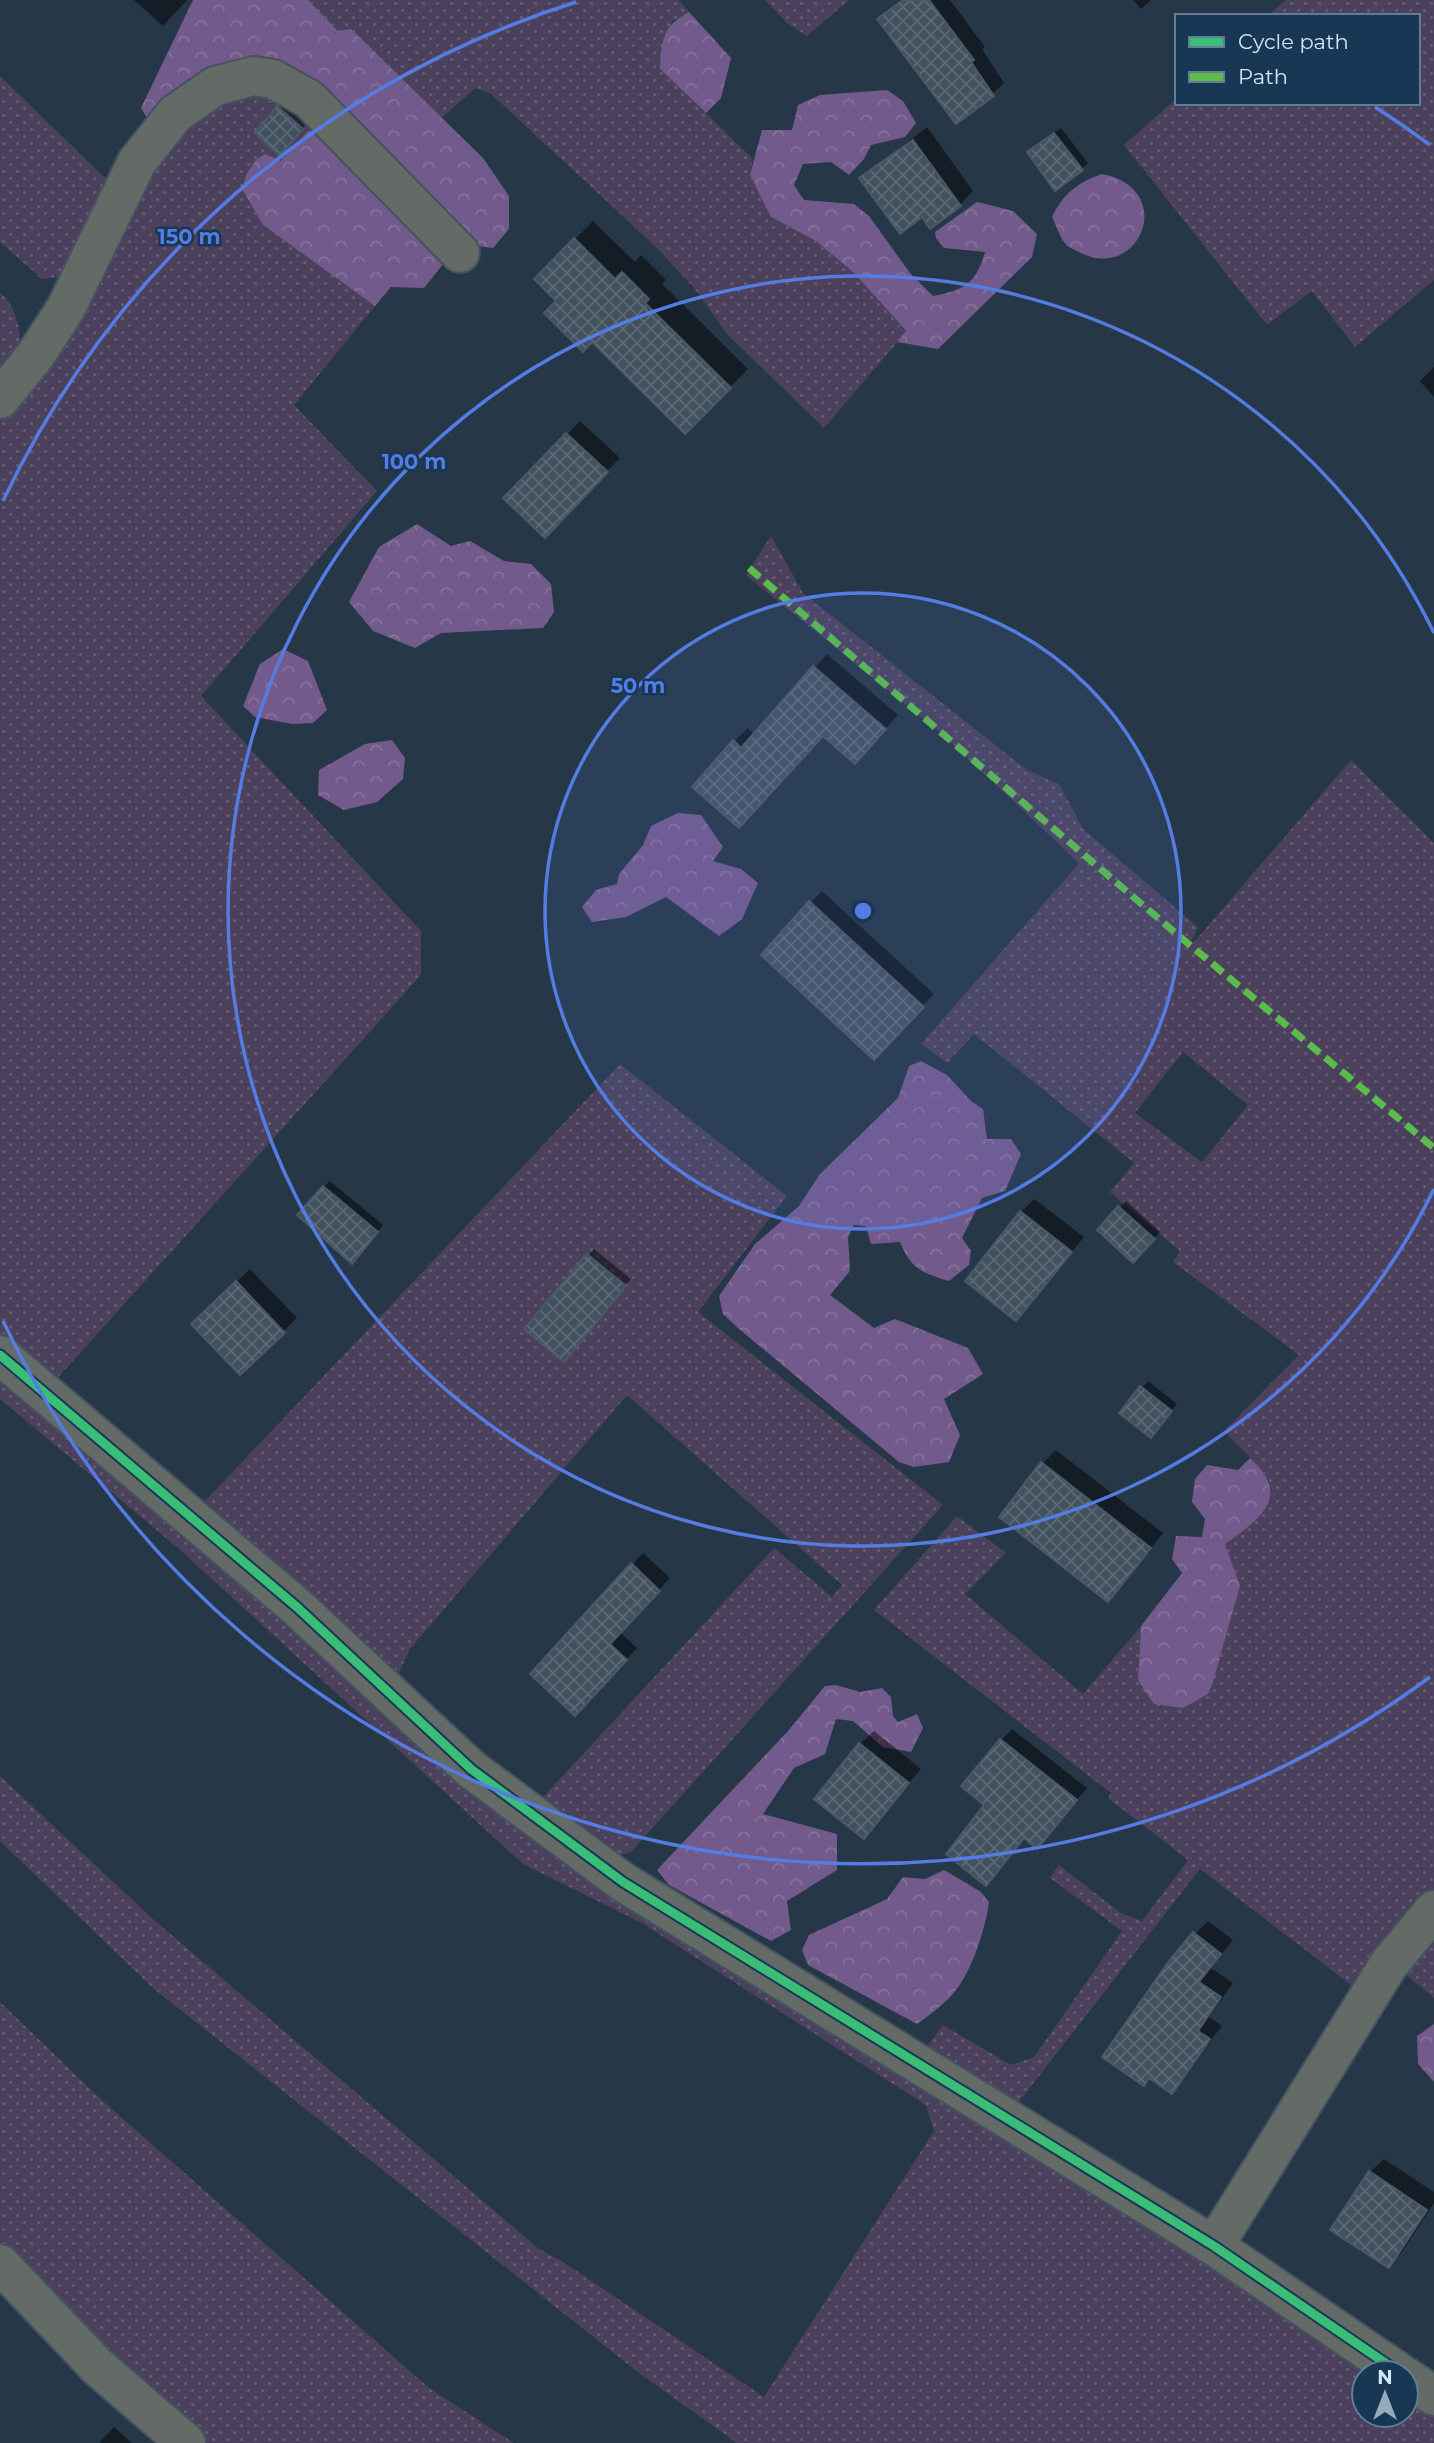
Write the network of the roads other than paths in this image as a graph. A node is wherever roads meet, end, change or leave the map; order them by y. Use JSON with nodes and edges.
{"nodes":[{"id":1,"x":460,"y":253,"type":"dead end"},
{"id":2,"x":0,"y":399,"type":"edge"},
{"id":3,"x":0,"y":1355,"type":"edge"},
{"id":4,"x":1434,"y":1910,"type":"edge"},
{"id":5,"x":1214,"y":2246,"type":"junction"},
{"id":6,"x":0,"y":2264,"type":"edge"},
{"id":7,"x":1379,"y":2359,"type":"edge"},
{"id":8,"x":186,"y":2443,"type":"edge"}],
"edges":[{"from":1,"to":2,"type":"street"},
{"from":3,"to":5,"type":"street"},
{"from":4,"to":5,"type":"street"},
{"from":5,"to":7,"type":"street"},
{"from":6,"to":8,"type":"street"}]}
